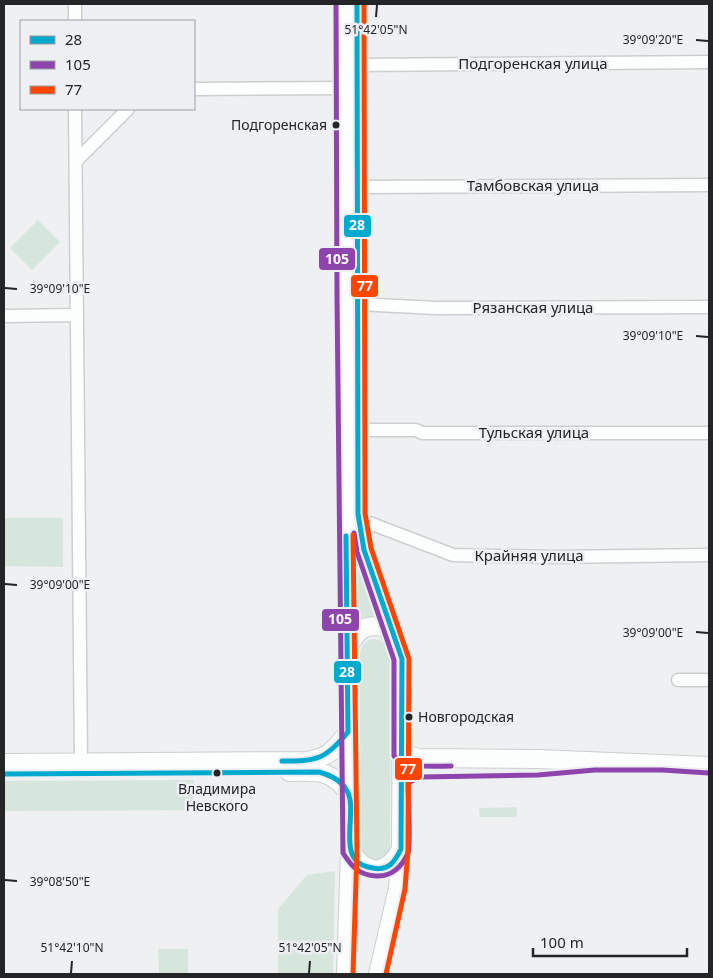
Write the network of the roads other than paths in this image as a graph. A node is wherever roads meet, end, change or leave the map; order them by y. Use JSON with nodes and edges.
{"nodes":[{"id":1,"x":74,"y":4,"type":"edge"},
{"id":2,"x":344,"y":4,"type":"edge"},
{"id":3,"x":357,"y":4,"type":"edge"},
{"id":4,"x":75,"y":20,"type":"edge"},
{"id":5,"x":709,"y":62,"type":"edge"},
{"id":6,"x":357,"y":65,"type":"junction"},
{"id":7,"x":344,"y":88,"type":"junction"},
{"id":8,"x":195,"y":89,"type":"edge"},
{"id":9,"x":75,"y":110,"type":"edge"},
{"id":10,"x":127,"y":110,"type":"edge"},
{"id":11,"x":76,"y":161,"type":"junction"},
{"id":12,"x":709,"y":185,"type":"edge"},
{"id":13,"x":357,"y":187,"type":"junction"},
{"id":14,"x":357,"y":304,"type":"junction"},
{"id":15,"x":709,"y":307,"type":"edge"},
{"id":16,"x":77,"y":315,"type":"junction"},
{"id":17,"x":4,"y":316,"type":"edge"},
{"id":18,"x":358,"y":430,"type":"junction"},
{"id":19,"x":709,"y":433,"type":"edge"},
{"id":20,"x":358,"y":514,"type":"junction"},
{"id":21,"x":709,"y":555,"type":"edge"},
{"id":22,"x":395,"y":642,"type":"junction"},
{"id":23,"x":348,"y":646,"type":"junction"},
{"id":24,"x":678,"y":680,"type":"dead end"},
{"id":25,"x":709,"y":680,"type":"edge"},
{"id":26,"x":348,"y":732,"type":"junction"},
{"id":27,"x":401,"y":752,"type":"junction"},
{"id":28,"x":81,"y":762,"type":"junction"},
{"id":29,"x":595,"y":762,"type":"junction"},
{"id":30,"x":4,"y":763,"type":"edge"},
{"id":31,"x":709,"y":766,"type":"edge"},
{"id":32,"x":4,"y":774,"type":"edge"},
{"id":33,"x":401,"y":778,"type":"junction"},
{"id":34,"x":348,"y":793,"type":"junction"},
{"id":35,"x":401,"y":849,"type":"junction"},
{"id":36,"x":350,"y":850,"type":"junction"},
{"id":37,"x":346,"y":974,"type":"edge"},
{"id":38,"x":378,"y":974,"type":"edge"}],
"edges":[{"from":1,"to":4,"type":"street"},
{"from":2,"to":7,"type":"main road"},
{"from":3,"to":6,"type":"main road"},
{"from":5,"to":6,"type":"street","name":"Подгоренская улица"},
{"from":6,"to":13,"type":"main road"},
{"from":7,"to":8,"type":"street"},
{"from":7,"to":23,"type":"main road"},
{"from":9,"to":11,"type":"street"},
{"from":10,"to":11,"type":"street"},
{"from":11,"to":16,"type":"street"},
{"from":12,"to":13,"type":"street","name":"Тамбовская улица"},
{"from":13,"to":14,"type":"main road"},
{"from":14,"to":15,"type":"street","name":"Рязанская улица"},
{"from":14,"to":18,"type":"main road"},
{"from":16,"to":17,"type":"street"},
{"from":16,"to":28,"type":"street"},
{"from":18,"to":19,"type":"street","name":"Тульская улица"},
{"from":18,"to":20,"type":"main road"},
{"from":20,"to":21,"type":"street","name":"Крайняя улица"},
{"from":20,"to":22,"type":"main road"},
{"from":22,"to":23,"type":"main road"},
{"from":22,"to":27,"type":"main road"},
{"from":23,"to":26,"type":"main road"},
{"from":24,"to":25,"type":"street"},
{"from":26,"to":28,"type":"main road"},
{"from":26,"to":34,"type":"main road"},
{"from":27,"to":29,"type":"main road"},
{"from":27,"to":33,"type":"main road"},
{"from":28,"to":30,"type":"main road"},
{"from":29,"to":31,"type":"main road"},
{"from":29,"to":33,"type":"main road"},
{"from":32,"to":34,"type":"main road"},
{"from":33,"to":35,"type":"main road"},
{"from":34,"to":36,"type":"main road"},
{"from":35,"to":36,"type":"main road"},
{"from":35,"to":38,"type":"main road"},
{"from":36,"to":37,"type":"main road"}]}
